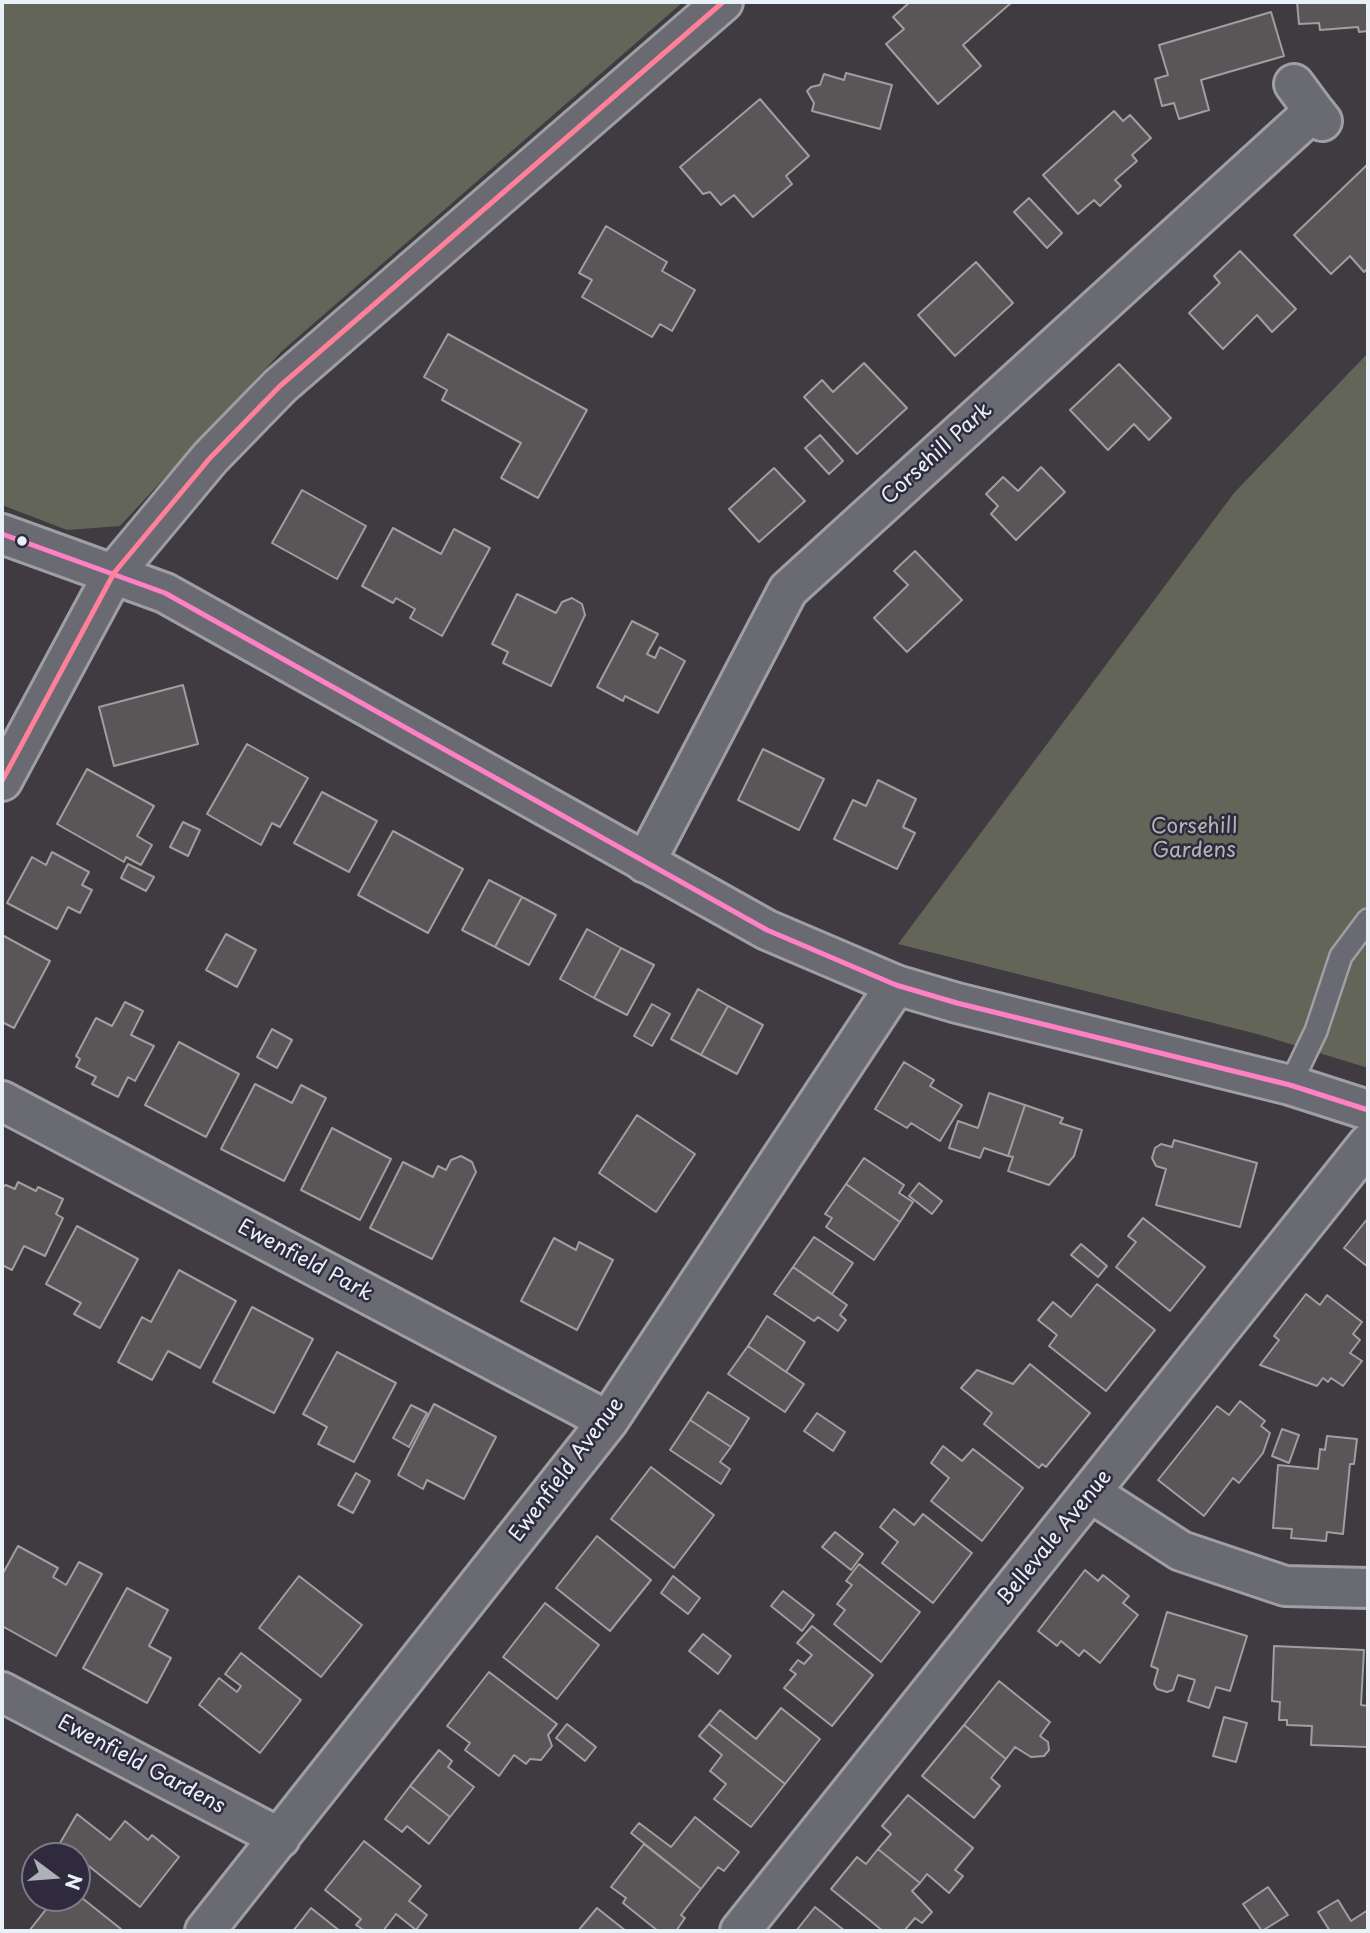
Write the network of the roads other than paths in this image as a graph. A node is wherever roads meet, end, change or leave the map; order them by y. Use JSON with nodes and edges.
{"nodes":[{"id":1,"x":723,"y":2,"type":"edge"},
{"id":2,"x":1310,"y":105,"type":"dead end"},
{"id":3,"x":2,"y":534,"type":"edge"},
{"id":4,"x":114,"y":573,"type":"junction"},
{"id":5,"x":2,"y":781,"type":"edge"},
{"id":6,"x":645,"y":863,"type":"junction"},
{"id":7,"x":1368,"y":920,"type":"edge"},
{"id":8,"x":896,"y":985,"type":"junction"},
{"id":9,"x":1290,"y":1085,"type":"junction"},
{"id":10,"x":2,"y":1101,"type":"edge"},
{"id":11,"x":1368,"y":1110,"type":"edge"},
{"id":12,"x":1368,"y":1144,"type":"edge"},
{"id":13,"x":608,"y":1421,"type":"junction"},
{"id":14,"x":1091,"y":1493,"type":"junction"},
{"id":15,"x":1368,"y":1588,"type":"edge"},
{"id":16,"x":2,"y":1692,"type":"edge"},
{"id":17,"x":280,"y":1838,"type":"junction"},
{"id":18,"x":205,"y":1931,"type":"edge"},
{"id":19,"x":740,"y":1931,"type":"edge"}],
"edges":[{"from":1,"to":4,"type":"street"},
{"from":2,"to":6,"type":"street","name":"Corsehill Park"},
{"from":3,"to":4,"type":"street"},
{"from":4,"to":5,"type":"street"},
{"from":4,"to":6,"type":"street"},
{"from":6,"to":8,"type":"street"},
{"from":7,"to":9,"type":"lane"},
{"from":8,"to":9,"type":"street"},
{"from":8,"to":13,"type":"street","name":"Ewenfield Avenue"},
{"from":9,"to":11,"type":"street"},
{"from":10,"to":13,"type":"street","name":"Ewenfield Park"},
{"from":12,"to":14,"type":"street","name":"Bellevale Avenue"},
{"from":13,"to":17,"type":"street","name":"Ewenfield Avenue"},
{"from":14,"to":15,"type":"street"},
{"from":14,"to":19,"type":"street","name":"Bellevale Avenue"},
{"from":16,"to":17,"type":"street","name":"Ewenfield Gardens"},
{"from":17,"to":18,"type":"street","name":"Ewenfield Avenue"}]}
